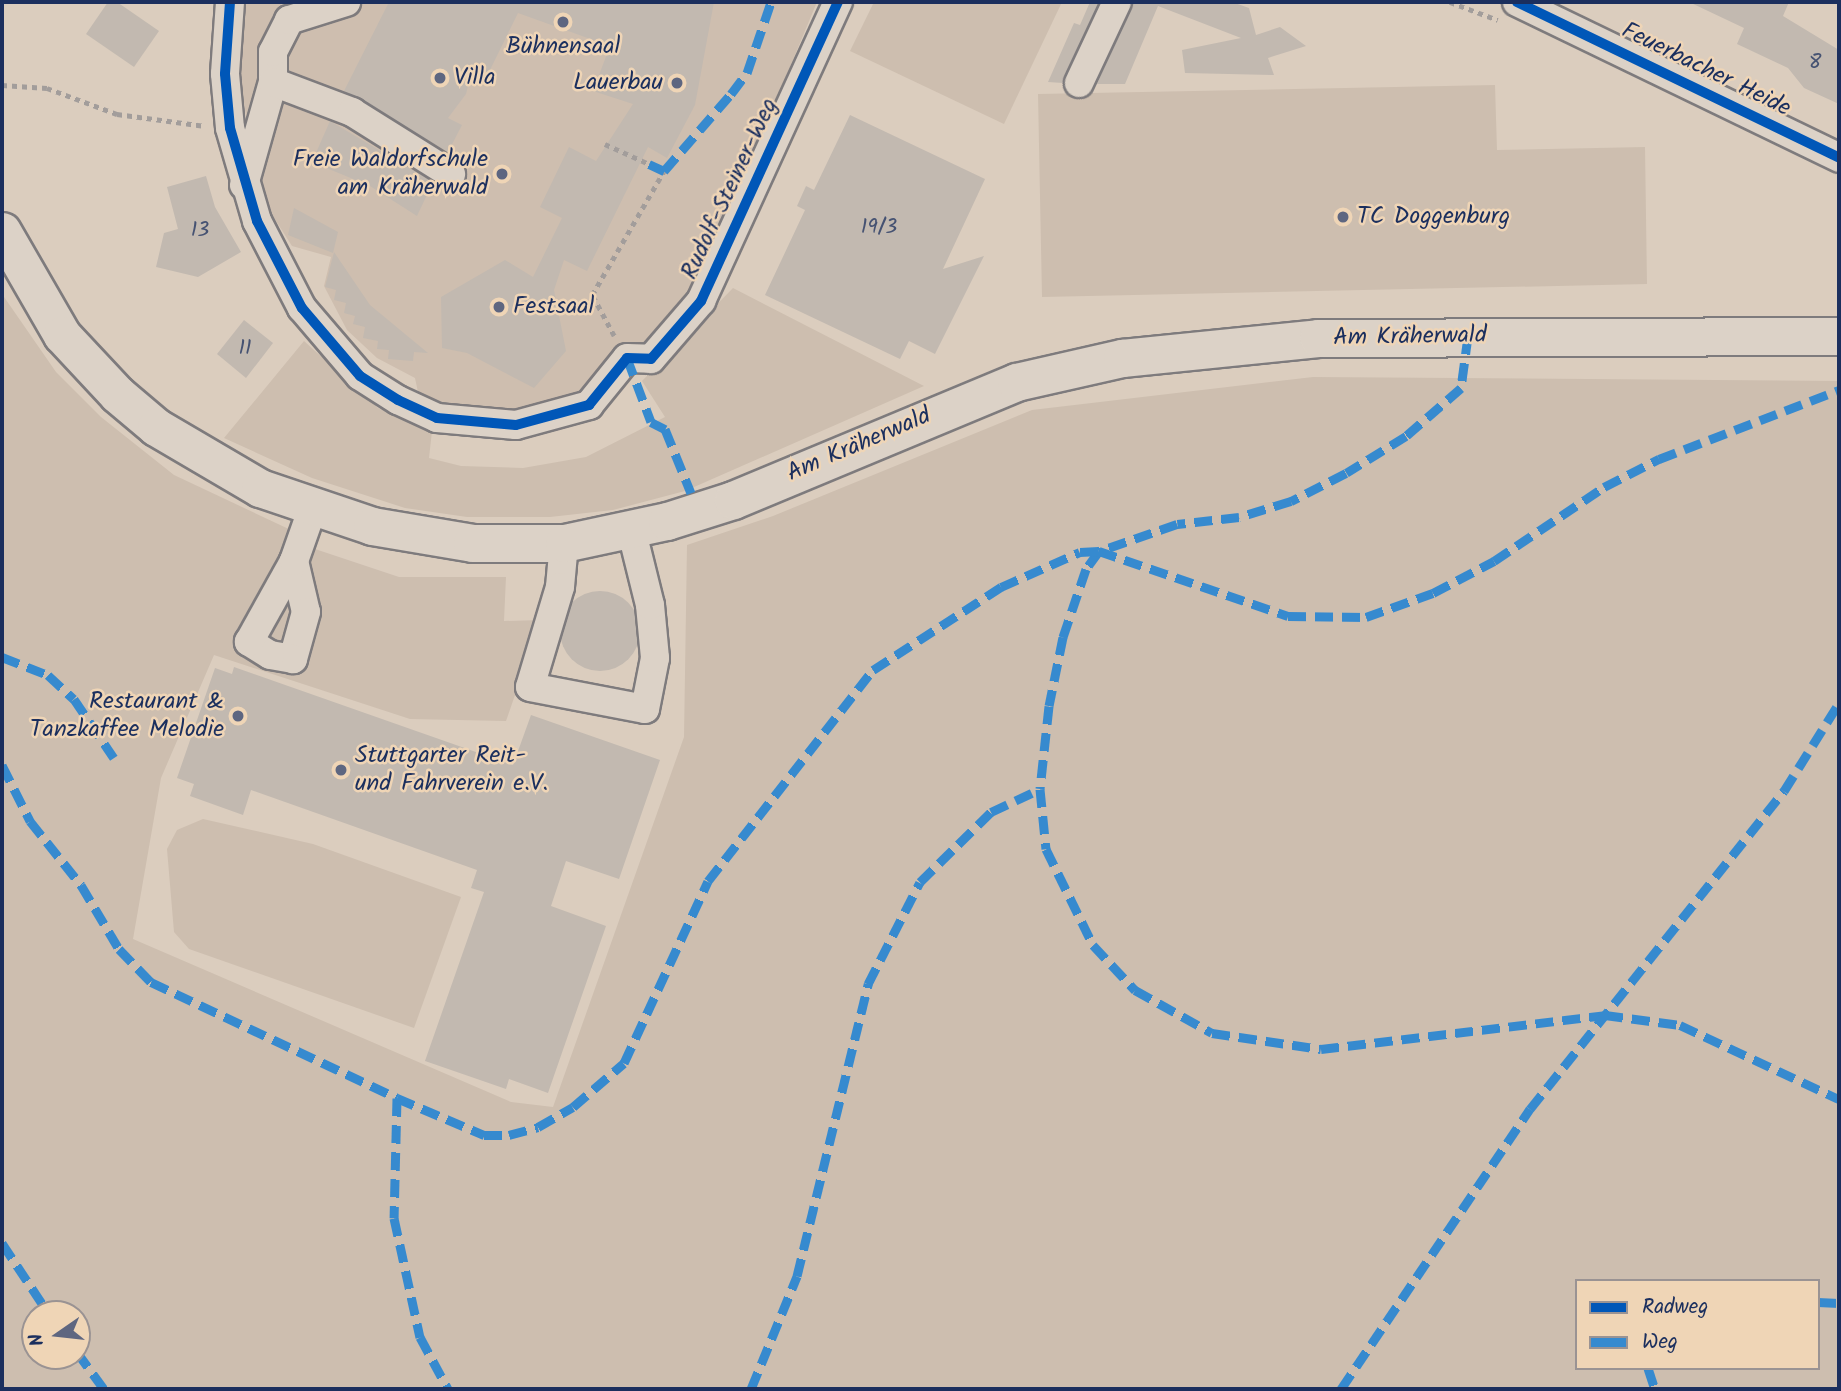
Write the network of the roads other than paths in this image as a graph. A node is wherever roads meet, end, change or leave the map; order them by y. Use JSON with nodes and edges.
{"nodes":[{"id":1,"x":229,"y":2,"type":"edge"},
{"id":2,"x":346,"y":2,"type":"edge"},
{"id":3,"x":838,"y":2,"type":"edge"},
{"id":4,"x":1117,"y":2,"type":"edge"},
{"id":5,"x":1517,"y":2,"type":"edge"},
{"id":6,"x":273,"y":82,"type":"junction"},
{"id":7,"x":1079,"y":83,"type":"dead end"},
{"id":8,"x":1839,"y":158,"type":"edge"},
{"id":9,"x":451,"y":174,"type":"dead end"},
{"id":10,"x":244,"y":186,"type":"junction"},
{"id":11,"x":2,"y":230,"type":"edge"},
{"id":12,"x":1839,"y":336,"type":"edge"},
{"id":13,"x":313,"y":508,"type":"junction"},
{"id":14,"x":631,"y":528,"type":"junction"},
{"id":15,"x":564,"y":543,"type":"junction"},
{"id":16,"x":294,"y":561,"type":"dead end"}],
"edges":[{"from":1,"to":10,"type":"street"},
{"from":2,"to":6,"type":"street"},
{"from":3,"to":10,"type":"street","name":"Rudolf-Steiner-Weg"},
{"from":4,"to":7,"type":"street"},
{"from":5,"to":8,"type":"street","name":"Feuerbacher Heide"},
{"from":6,"to":9,"type":"street"},
{"from":6,"to":10,"type":"street"},
{"from":11,"to":13,"type":"main road","name":"Am Kräherwald"},
{"from":12,"to":14,"type":"main road","name":"Am Kräherwald"},
{"from":13,"to":15,"type":"main road","name":"Am Kräherwald"},
{"from":13,"to":16,"type":"street"},
{"from":14,"to":15,"type":"main road","name":"Am Kräherwald"},
{"from":14,"to":15,"type":"street"}]}
